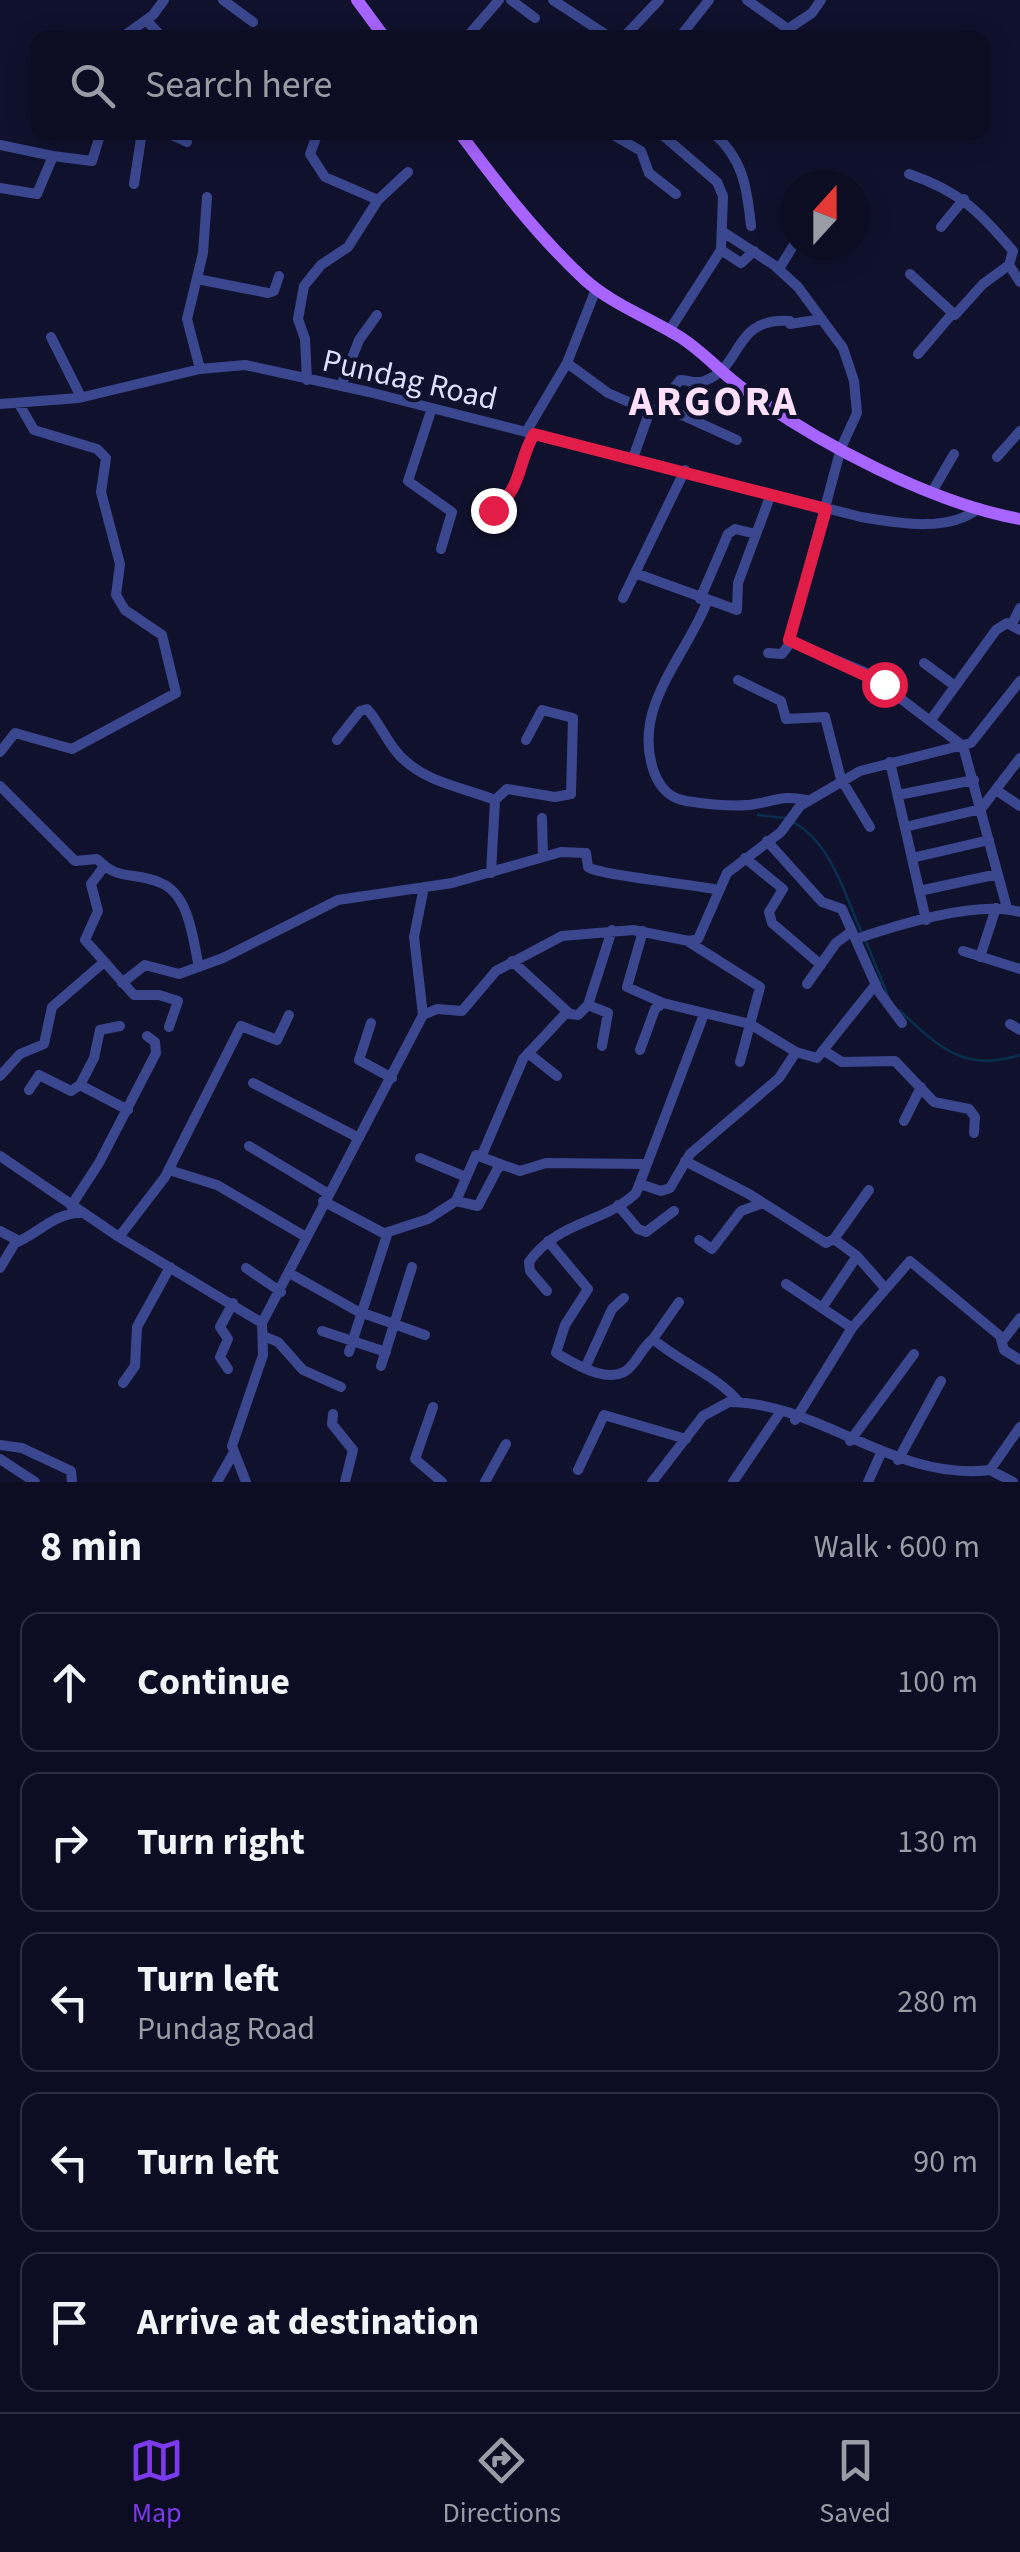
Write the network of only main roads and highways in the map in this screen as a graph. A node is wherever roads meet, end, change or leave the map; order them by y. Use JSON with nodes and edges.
{"nodes":[{"id":1,"x":364,"y":3,"type":"edge"},
{"id":2,"x":379,"y":30,"type":"edge"},
{"id":3,"x":466,"y":140,"type":"edge"},
{"id":4,"x":1020,"y":518,"type":"edge"}],
"edges":[{"from":1,"to":2,"type":"main road"},
{"from":3,"to":4,"type":"main road"}]}
